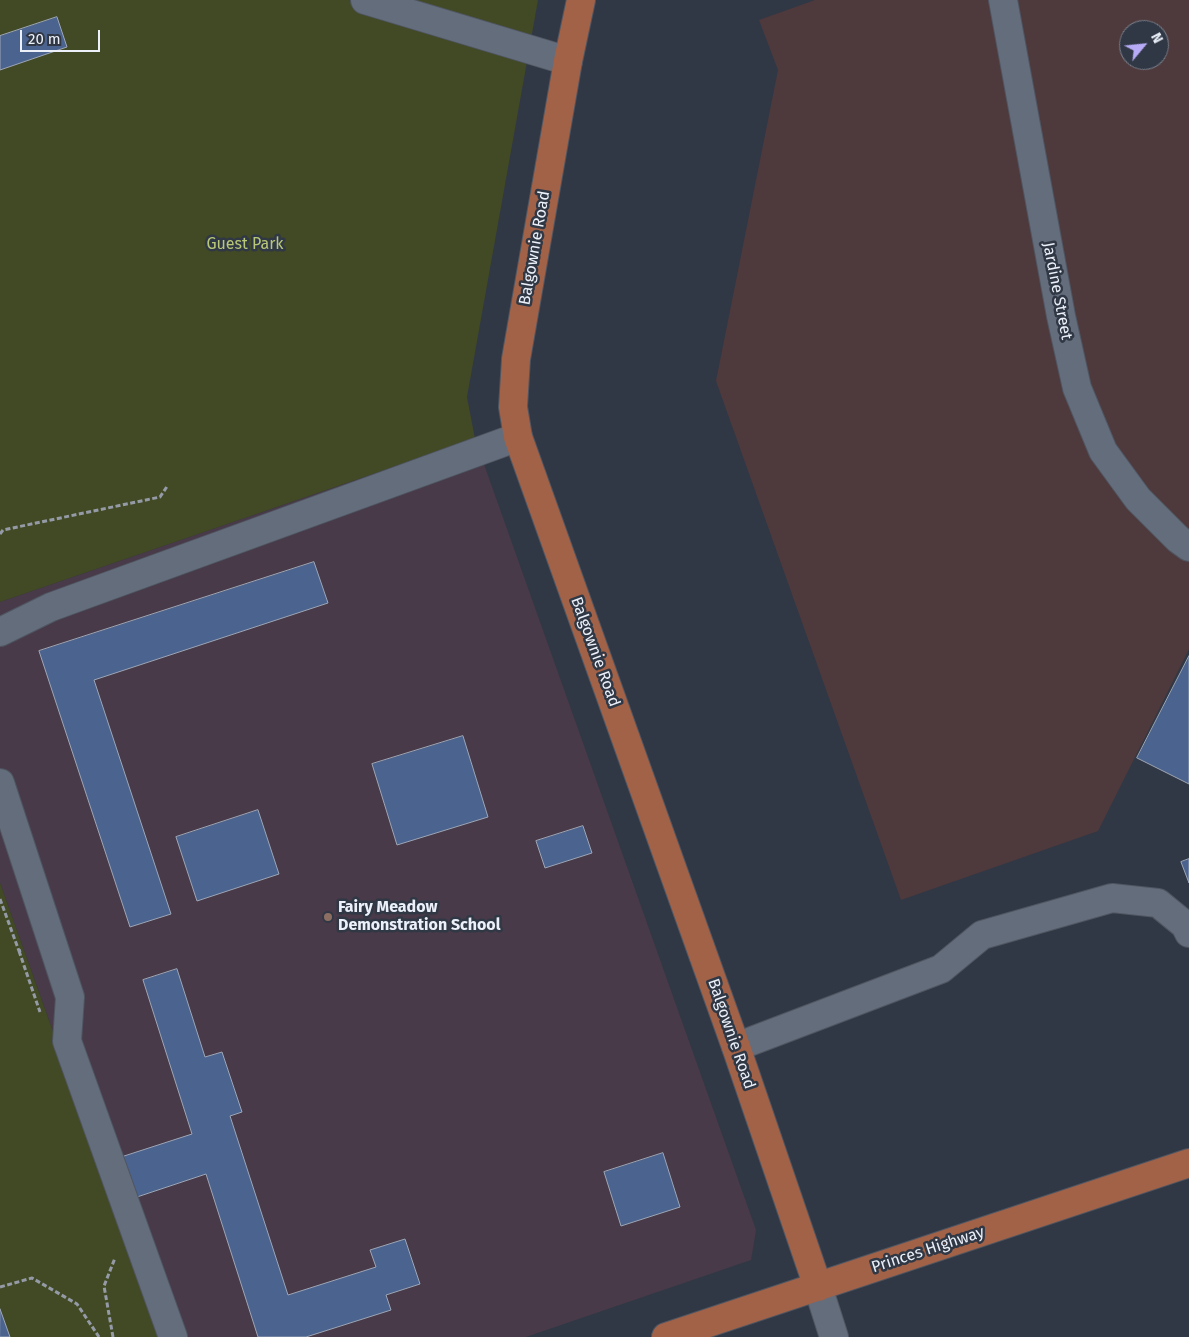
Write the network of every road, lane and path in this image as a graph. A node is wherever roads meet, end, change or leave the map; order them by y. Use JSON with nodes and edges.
{"nodes":[{"id":1,"x":365,"y":0,"type":"edge"},
{"id":2,"x":581,"y":0,"type":"edge"},
{"id":3,"x":1003,"y":0,"type":"edge"},
{"id":4,"x":568,"y":61,"type":"junction"},
{"id":5,"x":518,"y":437,"type":"junction"},
{"id":6,"x":168,"y":485,"type":"dead end"},
{"id":7,"x":1,"y":532,"type":"edge"},
{"id":8,"x":1189,"y":547,"type":"edge"},
{"id":9,"x":0,"y":632,"type":"edge"},
{"id":10,"x":0,"y":783,"type":"edge"},
{"id":11,"x":0,"y":899,"type":"edge"},
{"id":12,"x":1189,"y":933,"type":"edge"},
{"id":13,"x":24,"y":950,"type":"dead end"},
{"id":14,"x":736,"y":1047,"type":"junction"},
{"id":15,"x":1189,"y":1163,"type":"edge"},
{"id":16,"x":818,"y":1286,"type":"junction"},
{"id":17,"x":0,"y":1287,"type":"edge"},
{"id":18,"x":99,"y":1337,"type":"edge"},
{"id":19,"x":173,"y":1337,"type":"edge"},
{"id":20,"x":666,"y":1337,"type":"edge"},
{"id":21,"x":834,"y":1337,"type":"edge"}],
"edges":[{"from":1,"to":4,"type":"street"},
{"from":2,"to":4,"type":"main road","name":"Balgownie Road"},
{"from":3,"to":8,"type":"street","name":"Jardine Street"},
{"from":4,"to":5,"type":"main road","name":"Balgownie Road"},
{"from":5,"to":9,"type":"street"},
{"from":5,"to":14,"type":"main road","name":"Balgownie Road"},
{"from":6,"to":7,"type":"path"},
{"from":10,"to":19,"type":"street"},
{"from":11,"to":13,"type":"path"},
{"from":12,"to":14,"type":"street"},
{"from":14,"to":16,"type":"main road","name":"Balgownie Road"},
{"from":15,"to":16,"type":"main road","name":"Princes Highway"},
{"from":16,"to":20,"type":"main road","name":"Princes Highway"},
{"from":16,"to":21,"type":"street"},
{"from":17,"to":18,"type":"path"}]}
